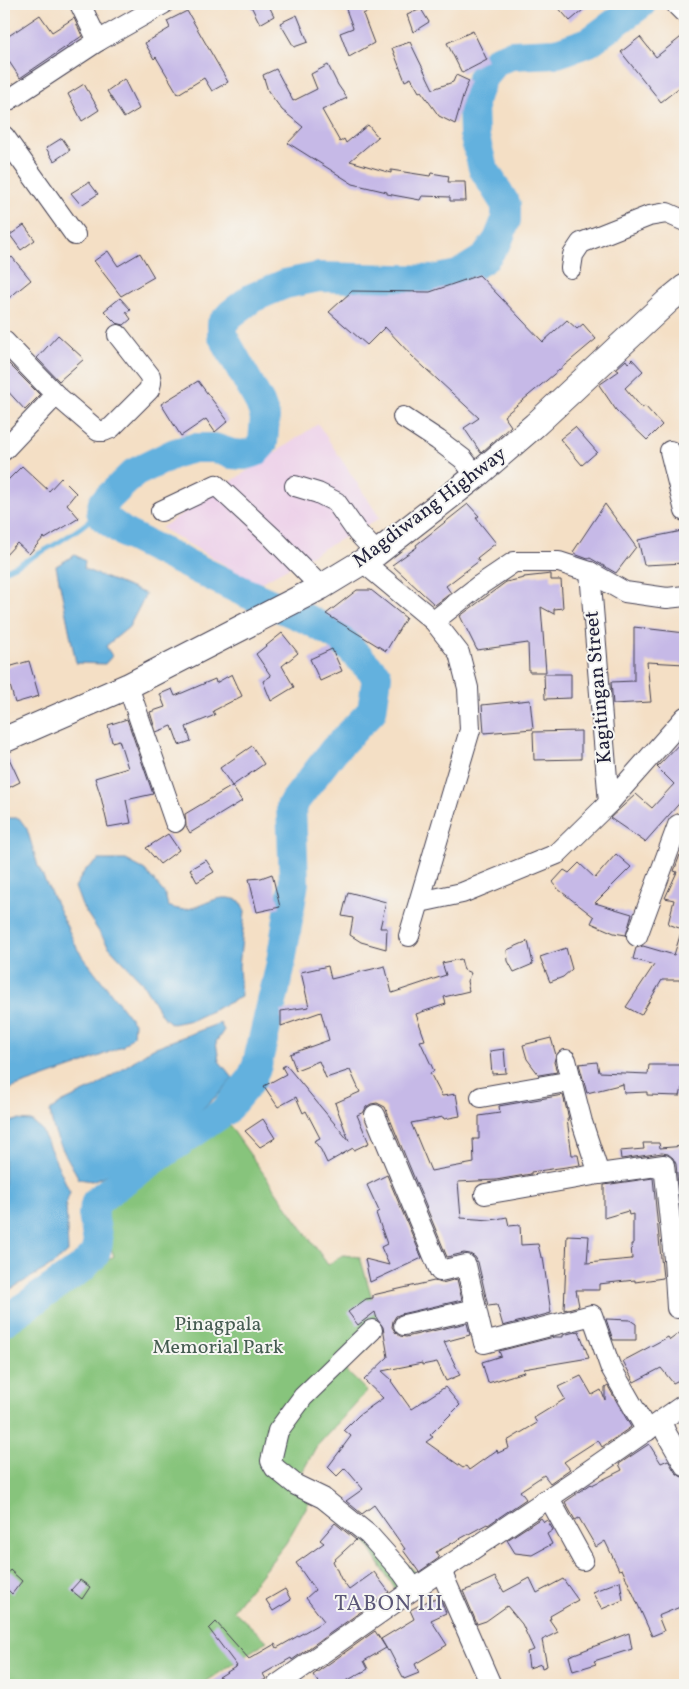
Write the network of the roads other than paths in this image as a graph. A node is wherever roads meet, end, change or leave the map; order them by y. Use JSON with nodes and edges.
{"nodes":[{"id":1,"x":80,"y":4,"type":"edge"},
{"id":2,"x":163,"y":4,"type":"edge"},
{"id":3,"x":679,"y":4,"type":"edge"},
{"id":4,"x":685,"y":10,"type":"edge"},
{"id":5,"x":98,"y":41,"type":"junction"},
{"id":6,"x":4,"y":103,"type":"edge"},
{"id":7,"x":4,"y":136,"type":"edge"},
{"id":8,"x":685,"y":222,"type":"edge"},
{"id":9,"x":75,"y":235,"type":"dead end"},
{"id":10,"x":571,"y":268,"type":"dead end"},
{"id":11,"x":685,"y":287,"type":"edge"},
{"id":12,"x":118,"y":335,"type":"dead end"},
{"id":13,"x":4,"y":341,"type":"edge"},
{"id":14,"x":56,"y":395,"type":"junction"},
{"id":15,"x":403,"y":417,"type":"dead end"},
{"id":16,"x":6,"y":444,"type":"edge"},
{"id":17,"x":670,"y":451,"type":"dead end"},
{"id":18,"x":476,"y":476,"type":"junction"},
{"id":19,"x":295,"y":486,"type":"dead end"},
{"id":20,"x":161,"y":511,"type":"dead end"},
{"id":21,"x":685,"y":511,"type":"edge"},
{"id":22,"x":370,"y":557,"type":"junction"},
{"id":23,"x":590,"y":572,"type":"junction"},
{"id":24,"x":321,"y":587,"type":"junction"},
{"id":25,"x":685,"y":596,"type":"edge"},
{"id":26,"x":434,"y":622,"type":"junction"},
{"id":27,"x":128,"y":686,"type":"junction"},
{"id":28,"x":685,"y":716,"type":"edge"},
{"id":29,"x":4,"y":740,"type":"edge"},
{"id":30,"x":609,"y":803,"type":"junction"},
{"id":31,"x":175,"y":822,"type":"dead end"},
{"id":32,"x":685,"y":822,"type":"edge"},
{"id":33,"x":420,"y":902,"type":"junction"},
{"id":34,"x":409,"y":936,"type":"dead end"},
{"id":35,"x":637,"y":936,"type":"dead end"},
{"id":36,"x":566,"y":1060,"type":"dead end"},
{"id":37,"x":572,"y":1081,"type":"junction"},
{"id":38,"x":481,"y":1097,"type":"dead end"},
{"id":39,"x":375,"y":1115,"type":"dead end"},
{"id":40,"x":599,"y":1174,"type":"junction"},
{"id":41,"x":485,"y":1194,"type":"dead end"},
{"id":42,"x":679,"y":1256,"type":"edge"},
{"id":43,"x":677,"y":1308,"type":"dead end"},
{"id":44,"x":476,"y":1309,"type":"junction"},
{"id":45,"x":404,"y":1325,"type":"dead end"},
{"id":46,"x":372,"y":1330,"type":"dead end"},
{"id":47,"x":685,"y":1404,"type":"edge"},
{"id":48,"x":654,"y":1426,"type":"junction"},
{"id":49,"x":685,"y":1466,"type":"edge"},
{"id":50,"x":549,"y":1498,"type":"junction"},
{"id":51,"x":583,"y":1560,"type":"dead end"},
{"id":52,"x":440,"y":1571,"type":"junction"},
{"id":53,"x":414,"y":1589,"type":"junction"},
{"id":54,"x":277,"y":1685,"type":"edge"},
{"id":55,"x":491,"y":1685,"type":"edge"}],
"edges":[{"from":1,"to":5,"type":"street"},
{"from":2,"to":5,"type":"street"},
{"from":3,"to":4,"type":"main road"},
{"from":5,"to":6,"type":"street"},
{"from":7,"to":9,"type":"street"},
{"from":8,"to":10,"type":"street"},
{"from":11,"to":18,"type":"main road","name":"Magdiwang Highway"},
{"from":12,"to":14,"type":"street"},
{"from":13,"to":14,"type":"street"},
{"from":14,"to":16,"type":"street"},
{"from":15,"to":18,"type":"street"},
{"from":17,"to":21,"type":"street"},
{"from":18,"to":22,"type":"main road","name":"Magdiwang Highway"},
{"from":19,"to":22,"type":"street"},
{"from":20,"to":24,"type":"street"},
{"from":22,"to":24,"type":"main road","name":"Magdiwang Highway"},
{"from":22,"to":26,"type":"street"},
{"from":23,"to":25,"type":"street"},
{"from":23,"to":26,"type":"street"},
{"from":23,"to":30,"type":"street","name":"Kagitingan Street"},
{"from":24,"to":27,"type":"main road","name":"Magdiwang Highway"},
{"from":26,"to":33,"type":"street"},
{"from":27,"to":29,"type":"main road","name":"Magdiwang Highway"},
{"from":27,"to":31,"type":"street"},
{"from":28,"to":30,"type":"street"},
{"from":30,"to":33,"type":"street"},
{"from":32,"to":35,"type":"street"},
{"from":33,"to":34,"type":"street"},
{"from":36,"to":37,"type":"street"},
{"from":37,"to":38,"type":"street"},
{"from":37,"to":40,"type":"street"},
{"from":39,"to":44,"type":"street"},
{"from":40,"to":41,"type":"street"},
{"from":40,"to":42,"type":"street"},
{"from":42,"to":43,"type":"street"},
{"from":44,"to":45,"type":"street"},
{"from":44,"to":48,"type":"street"},
{"from":46,"to":53,"type":"street"},
{"from":47,"to":48,"type":"street"},
{"from":48,"to":49,"type":"street"},
{"from":48,"to":50,"type":"street"},
{"from":50,"to":51,"type":"street"},
{"from":50,"to":52,"type":"street"},
{"from":52,"to":53,"type":"street"},
{"from":52,"to":55,"type":"street"},
{"from":53,"to":54,"type":"street"}]}
